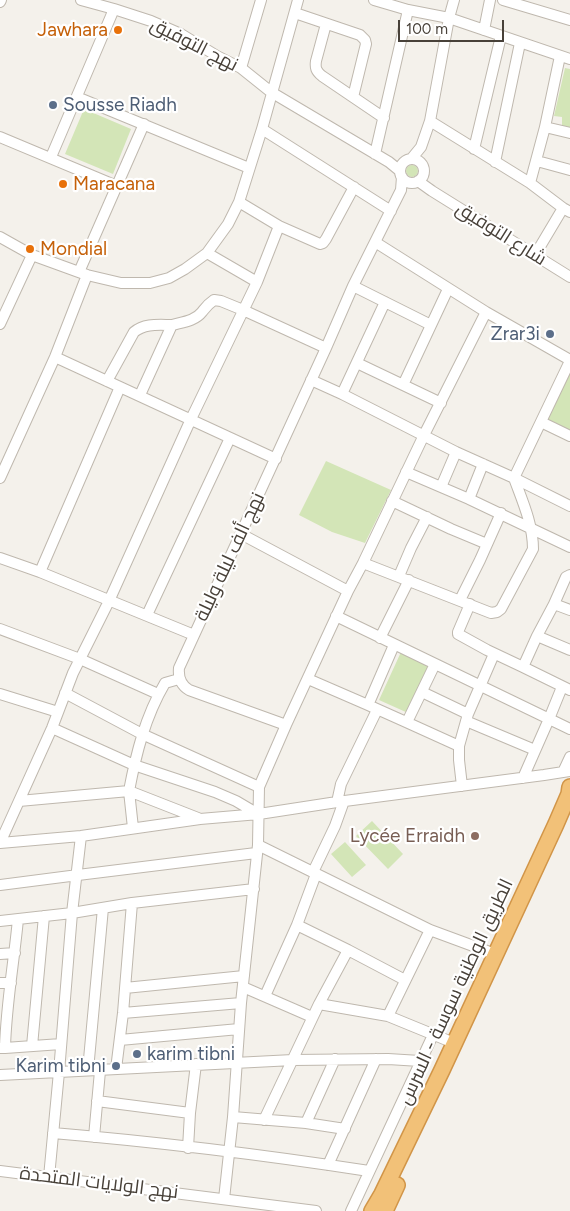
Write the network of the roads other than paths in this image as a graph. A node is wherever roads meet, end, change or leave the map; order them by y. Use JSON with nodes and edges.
{"nodes":[{"id":1,"x":81,"y":0,"type":"edge"},
{"id":2,"x":125,"y":0,"type":"edge"},
{"id":3,"x":261,"y":0,"type":"edge"},
{"id":4,"x":298,"y":0,"type":"edge"},
{"id":5,"x":374,"y":0,"type":"edge"},
{"id":6,"x":454,"y":0,"type":"edge"},
{"id":7,"x":490,"y":0,"type":"edge"},
{"id":8,"x":503,"y":0,"type":"edge"},
{"id":9,"x":104,"y":3,"type":"edge"},
{"id":10,"x":118,"y":10,"type":"junction"},
{"id":11,"x":408,"y":10,"type":"junction"},
{"id":12,"x":294,"y":13,"type":"junction"},
{"id":13,"x":449,"y":18,"type":"junction"},
{"id":14,"x":570,"y":20,"type":"edge"},
{"id":15,"x":326,"y":24,"type":"junction"},
{"id":16,"x":484,"y":30,"type":"junction"},
{"id":17,"x":501,"y":36,"type":"junction"},
{"id":18,"x":520,"y":43,"type":"junction"},
{"id":19,"x":565,"y":58,"type":"edge"},
{"id":20,"x":241,"y":68,"type":"junction"},
{"id":21,"x":272,"y":92,"type":"junction"},
{"id":22,"x":77,"y":97,"type":"junction"},
{"id":23,"x":352,"y":97,"type":"junction"},
{"id":24,"x":384,"y":118,"type":"junction"},
{"id":25,"x":430,"y":121,"type":"junction"},
{"id":26,"x":144,"y":124,"type":"junction"},
{"id":27,"x":545,"y":127,"type":"junction"},
{"id":28,"x":262,"y":129,"type":"junction"},
{"id":29,"x":570,"y":133,"type":"edge"},
{"id":30,"x":0,"y":137,"type":"edge"},
{"id":31,"x":421,"y":147,"type":"junction"},
{"id":32,"x":474,"y":149,"type":"junction"},
{"id":33,"x":375,"y":154,"type":"junction"},
{"id":34,"x":51,"y":157,"type":"junction"},
{"id":35,"x":409,"y":159,"type":"junction"},
{"id":36,"x":536,"y":161,"type":"junction"},
{"id":37,"x":389,"y":162,"type":"junction"},
{"id":38,"x":495,"y":162,"type":"junction"},
{"id":39,"x":423,"y":167,"type":"junction"},
{"id":40,"x":249,"y":168,"type":"junction"},
{"id":41,"x":570,"y":170,"type":"edge"},
{"id":42,"x":401,"y":174,"type":"junction"},
{"id":43,"x":415,"y":182,"type":"junction"},
{"id":44,"x":530,"y":183,"type":"junction"},
{"id":45,"x":117,"y":186,"type":"junction"},
{"id":46,"x":354,"y":187,"type":"junction"},
{"id":47,"x":400,"y":190,"type":"junction"},
{"id":48,"x":432,"y":191,"type":"junction"},
{"id":49,"x":239,"y":202,"type":"junction"},
{"id":50,"x":567,"y":210,"type":"edge"},
{"id":51,"x":391,"y":211,"type":"junction"},
{"id":52,"x":278,"y":226,"type":"junction"},
{"id":53,"x":0,"y":238,"type":"edge"},
{"id":54,"x":375,"y":242,"type":"junction"},
{"id":55,"x":207,"y":253,"type":"junction"},
{"id":56,"x":535,"y":255,"type":"junction"},
{"id":57,"x":32,"y":256,"type":"junction"},
{"id":58,"x":83,"y":274,"type":"junction"},
{"id":59,"x":570,"y":278,"type":"edge"},
{"id":60,"x":257,"y":282,"type":"junction"},
{"id":61,"x":353,"y":286,"type":"junction"},
{"id":62,"x":448,"y":289,"type":"junction"},
{"id":63,"x":384,"y":302,"type":"junction"},
{"id":64,"x":243,"y":310,"type":"junction"},
{"id":65,"x":486,"y":312,"type":"junction"},
{"id":66,"x":0,"y":324,"type":"edge"},
{"id":67,"x":172,"y":325,"type":"junction"},
{"id":68,"x":432,"y":325,"type":"junction"},
{"id":69,"x":326,"y":348,"type":"junction"},
{"id":70,"x":55,"y":357,"type":"junction"},
{"id":71,"x":570,"y":361,"type":"edge"},
{"id":72,"x":356,"y":363,"type":"junction"},
{"id":73,"x":311,"y":380,"type":"junction"},
{"id":74,"x":106,"y":381,"type":"junction"},
{"id":75,"x":403,"y":385,"type":"junction"},
{"id":76,"x":120,"y":387,"type":"junction"},
{"id":77,"x":342,"y":394,"type":"junction"},
{"id":78,"x":140,"y":395,"type":"junction"},
{"id":79,"x":441,"y":403,"type":"junction"},
{"id":80,"x":191,"y":419,"type":"junction"},
{"id":81,"x":541,"y":422,"type":"junction"},
{"id":82,"x":424,"y":435,"type":"junction"},
{"id":83,"x":570,"y":436,"type":"edge"},
{"id":84,"x":230,"y":438,"type":"junction"},
{"id":85,"x":456,"y":452,"type":"junction"},
{"id":86,"x":276,"y":459,"type":"junction"},
{"id":87,"x":483,"y":464,"type":"junction"},
{"id":88,"x":406,"y":472,"type":"junction"},
{"id":89,"x":0,"y":478,"type":"edge"},
{"id":90,"x":514,"y":478,"type":"junction"},
{"id":91,"x":440,"y":487,"type":"junction"},
{"id":92,"x":469,"y":499,"type":"junction"},
{"id":93,"x":392,"y":501,"type":"junction"},
{"id":94,"x":570,"y":506,"type":"edge"},
{"id":95,"x":500,"y":513,"type":"junction"},
{"id":96,"x":427,"y":517,"type":"junction"},
{"id":97,"x":531,"y":529,"type":"junction"},
{"id":98,"x":242,"y":534,"type":"junction"},
{"id":99,"x":487,"y":544,"type":"junction"},
{"id":100,"x":570,"y":546,"type":"edge"},
{"id":101,"x":0,"y":558,"type":"edge"},
{"id":102,"x":363,"y":563,"type":"junction"},
{"id":103,"x":40,"y":572,"type":"junction"},
{"id":104,"x":570,"y":575,"type":"edge"},
{"id":105,"x":404,"y":578,"type":"junction"},
{"id":106,"x":348,"y":592,"type":"junction"},
{"id":107,"x":460,"y":600,"type":"junction"},
{"id":108,"x":109,"y":601,"type":"junction"},
{"id":109,"x":470,"y":604,"type":"junction"},
{"id":110,"x":554,"y":604,"type":"junction"},
{"id":111,"x":570,"y":610,"type":"edge"},
{"id":112,"x":147,"y":615,"type":"junction"},
{"id":113,"x":336,"y":616,"type":"junction"},
{"id":114,"x":0,"y":629,"type":"edge"},
{"id":115,"x":194,"y":635,"type":"junction"},
{"id":116,"x":537,"y":636,"type":"junction"},
{"id":117,"x":380,"y":638,"type":"junction"},
{"id":118,"x":394,"y":645,"type":"junction"},
{"id":119,"x":570,"y":650,"type":"edge"},
{"id":120,"x":494,"y":654,"type":"junction"},
{"id":121,"x":80,"y":659,"type":"junction"},
{"id":122,"x":435,"y":664,"type":"junction"},
{"id":123,"x":523,"y":667,"type":"junction"},
{"id":124,"x":179,"y":679,"type":"junction"},
{"id":125,"x":308,"y":679,"type":"junction"},
{"id":126,"x":481,"y":686,"type":"junction"},
{"id":127,"x":566,"y":689,"type":"edge"},
{"id":128,"x":422,"y":692,"type":"junction"},
{"id":129,"x":65,"y":693,"type":"junction"},
{"id":130,"x":0,"y":694,"type":"edge"},
{"id":131,"x":158,"y":694,"type":"junction"},
{"id":132,"x":372,"y":707,"type":"junction"},
{"id":133,"x":58,"y":712,"type":"junction"},
{"id":134,"x":467,"y":718,"type":"junction"},
{"id":135,"x":549,"y":719,"type":"junction"},
{"id":136,"x":406,"y":722,"type":"junction"},
{"id":137,"x":286,"y":725,"type":"junction"},
{"id":138,"x":52,"y":728,"type":"junction"},
{"id":139,"x":570,"y":729,"type":"edge"},
{"id":140,"x":142,"y":734,"type":"junction"},
{"id":141,"x":459,"y":746,"type":"junction"},
{"id":142,"x":535,"y":750,"type":"junction"},
{"id":143,"x":570,"y":757,"type":"edge"},
{"id":144,"x":134,"y":765,"type":"junction"},
{"id":145,"x":566,"y":772,"type":"edge"},
{"id":146,"x":544,"y":776,"type":"junction"},
{"id":147,"x":523,"y":778,"type":"junction"},
{"id":148,"x":570,"y":781,"type":"edge"},
{"id":149,"x":462,"y":786,"type":"junction"},
{"id":150,"x":570,"y":786,"type":"edge"},
{"id":151,"x":259,"y":787,"type":"junction"},
{"id":152,"x":129,"y":791,"type":"junction"},
{"id":153,"x":19,"y":801,"type":"junction"},
{"id":154,"x":340,"y":801,"type":"junction"},
{"id":155,"x":259,"y":814,"type":"junction"},
{"id":156,"x":570,"y":816,"type":"edge"},
{"id":157,"x":200,"y":819,"type":"junction"},
{"id":158,"x":133,"y":828,"type":"junction"},
{"id":159,"x":81,"y":836,"type":"junction"},
{"id":160,"x":0,"y":843,"type":"edge"},
{"id":161,"x":257,"y":849,"type":"junction"},
{"id":162,"x":315,"y":873,"type":"junction"},
{"id":163,"x":78,"y":875,"type":"junction"},
{"id":164,"x":0,"y":885,"type":"edge"},
{"id":165,"x":254,"y":889,"type":"junction"},
{"id":166,"x":132,"y":903,"type":"junction"},
{"id":167,"x":103,"y":908,"type":"junction"},
{"id":168,"x":72,"y":913,"type":"junction"},
{"id":169,"x":44,"y":916,"type":"junction"},
{"id":170,"x":18,"y":919,"type":"junction"},
{"id":171,"x":0,"y":920,"type":"edge"},
{"id":172,"x":297,"y":925,"type":"junction"},
{"id":173,"x":430,"y":930,"type":"junction"},
{"id":174,"x":348,"y":950,"type":"junction"},
{"id":175,"x":15,"y":953,"type":"junction"},
{"id":176,"x":0,"y":954,"type":"edge"},
{"id":177,"x":495,"y":954,"type":"junction"},
{"id":178,"x":244,"y":976,"type":"junction"},
{"id":179,"x":405,"y":980,"type":"junction"},
{"id":180,"x":0,"y":983,"type":"edge"},
{"id":181,"x":11,"y":983,"type":"junction"},
{"id":182,"x":243,"y":987,"type":"junction"},
{"id":183,"x":125,"y":988,"type":"junction"},
{"id":184,"x":265,"y":996,"type":"junction"},
{"id":185,"x":241,"y":1003,"type":"junction"},
{"id":186,"x":319,"y":1004,"type":"junction"},
{"id":187,"x":123,"y":1013,"type":"junction"},
{"id":188,"x":388,"y":1016,"type":"junction"},
{"id":189,"x":312,"y":1017,"type":"junction"},
{"id":190,"x":3,"y":1021,"type":"edge"},
{"id":191,"x":239,"y":1029,"type":"junction"},
{"id":192,"x":433,"y":1035,"type":"junction"},
{"id":193,"x":120,"y":1040,"type":"junction"},
{"id":194,"x":454,"y":1043,"type":"junction"},
{"id":195,"x":61,"y":1044,"type":"junction"},
{"id":196,"x":32,"y":1046,"type":"junction"},
{"id":197,"x":3,"y":1048,"type":"edge"},
{"id":198,"x":376,"y":1059,"type":"junction"},
{"id":199,"x":293,"y":1060,"type":"junction"},
{"id":200,"x":335,"y":1060,"type":"junction"},
{"id":201,"x":420,"y":1061,"type":"junction"},
{"id":202,"x":237,"y":1062,"type":"junction"},
{"id":203,"x":196,"y":1064,"type":"junction"},
{"id":204,"x":116,"y":1069,"type":"junction"},
{"id":205,"x":88,"y":1070,"type":"junction"},
{"id":206,"x":100,"y":1070,"type":"junction"},
{"id":207,"x":59,"y":1072,"type":"junction"},
{"id":208,"x":0,"y":1075,"type":"edge"},
{"id":209,"x":97,"y":1101,"type":"junction"},
{"id":210,"x":190,"y":1113,"type":"junction"},
{"id":211,"x":233,"y":1117,"type":"junction"},
{"id":212,"x":264,"y":1120,"type":"junction"},
{"id":213,"x":306,"y":1123,"type":"junction"},
{"id":214,"x":345,"y":1129,"type":"junction"},
{"id":215,"x":53,"y":1133,"type":"junction"},
{"id":216,"x":94,"y":1137,"type":"junction"},
{"id":217,"x":188,"y":1148,"type":"junction"},
{"id":218,"x":229,"y":1152,"type":"junction"},
{"id":219,"x":328,"y":1165,"type":"junction"},
{"id":220,"x":0,"y":1171,"type":"edge"},
{"id":221,"x":370,"y":1171,"type":"junction"},
{"id":222,"x":48,"y":1177,"type":"junction"},
{"id":223,"x":224,"y":1199,"type":"junction"},
{"id":224,"x":316,"y":1211,"type":"edge"},
{"id":225,"x":350,"y":1211,"type":"edge"},
{"id":226,"x":372,"y":1211,"type":"edge"},
{"id":227,"x":386,"y":1211,"type":"edge"}],
"edges":[{"from":1,"to":9,"type":"street","name":"نهج التوفيق"},
{"from":2,"to":10,"type":"street"},
{"from":3,"to":20,"type":"street"},
{"from":4,"to":12,"type":"street"},
{"from":5,"to":11,"type":"street"},
{"from":6,"to":13,"type":"street"},
{"from":7,"to":16,"type":"street"},
{"from":8,"to":14,"type":"street"},
{"from":9,"to":10,"type":"street","name":"نهج التوفيق"},
{"from":10,"to":20,"type":"street","name":"نهج التوفيق"},
{"from":10,"to":22,"type":"street"},
{"from":11,"to":13,"type":"street"},
{"from":11,"to":24,"type":"street"},
{"from":12,"to":15,"type":"street"},
{"from":12,"to":21,"type":"street"},
{"from":13,"to":16,"type":"street"},
{"from":13,"to":25,"type":"street"},
{"from":15,"to":23,"type":"street"},
{"from":15,"to":23,"type":"street"},
{"from":16,"to":17,"type":"street"},
{"from":17,"to":18,"type":"street"},
{"from":17,"to":32,"type":"street"},
{"from":18,"to":19,"type":"street"},
{"from":18,"to":38,"type":"street"},
{"from":19,"to":27,"type":"street"},
{"from":20,"to":21,"type":"street","name":"نهج التوفيق"},
{"from":21,"to":28,"type":"street"},
{"from":21,"to":33,"type":"street"},
{"from":22,"to":26,"type":"street"},
{"from":22,"to":34,"type":"street"},
{"from":23,"to":24,"type":"street"},
{"from":24,"to":33,"type":"street"},
{"from":25,"to":31,"type":"street"},
{"from":25,"to":32,"type":"street"},
{"from":26,"to":40,"type":"street"},
{"from":26,"to":45,"type":"street"},
{"from":27,"to":29,"type":"street"},
{"from":27,"to":36,"type":"street"},
{"from":28,"to":40,"type":"street"},
{"from":28,"to":46,"type":"street"},
{"from":30,"to":34,"type":"street"},
{"from":31,"to":35,"type":"street"},
{"from":31,"to":39,"type":"street"},
{"from":32,"to":38,"type":"street"},
{"from":33,"to":37,"type":"street"},
{"from":34,"to":45,"type":"street"},
{"from":35,"to":37,"type":"street"},
{"from":35,"to":39,"type":"street"},
{"from":35,"to":42,"type":"street"},
{"from":36,"to":41,"type":"street"},
{"from":36,"to":44,"type":"street"},
{"from":37,"to":42,"type":"street"},
{"from":38,"to":44,"type":"street"},
{"from":39,"to":43,"type":"street"},
{"from":39,"to":48,"type":"street"},
{"from":40,"to":49,"type":"street"},
{"from":42,"to":43,"type":"street"},
{"from":42,"to":47,"type":"street","name":"نهج ألف ليلة وليلة"},
{"from":43,"to":47,"type":"street"},
{"from":43,"to":48,"type":"street","name":"شارع التوفيق"},
{"from":44,"to":50,"type":"street"},
{"from":45,"to":58,"type":"street"},
{"from":46,"to":51,"type":"street"},
{"from":46,"to":52,"type":"street"},
{"from":47,"to":51,"type":"street","name":"نهج ألف ليلة وليلة"},
{"from":48,"to":56,"type":"street","name":"شارع التوفيق"},
{"from":49,"to":52,"type":"street"},
{"from":49,"to":55,"type":"street"},
{"from":50,"to":56,"type":"street"},
{"from":51,"to":54,"type":"street","name":"نهج ألف ليلة وليلة"},
{"from":52,"to":60,"type":"street"},
{"from":53,"to":57,"type":"street"},
{"from":54,"to":61,"type":"street","name":"نهج ألف ليلة وليلة"},
{"from":54,"to":62,"type":"street"},
{"from":55,"to":58,"type":"street"},
{"from":55,"to":60,"type":"street"},
{"from":56,"to":59,"type":"street","name":"شارع التوفيق"},
{"from":57,"to":58,"type":"street"},
{"from":57,"to":66,"type":"street"},
{"from":58,"to":70,"type":"street"},
{"from":60,"to":64,"type":"street"},
{"from":61,"to":63,"type":"street"},
{"from":61,"to":69,"type":"street","name":"نهج ألف ليلة وليلة"},
{"from":62,"to":65,"type":"street"},
{"from":62,"to":68,"type":"street"},
{"from":63,"to":68,"type":"street"},
{"from":63,"to":72,"type":"street"},
{"from":64,"to":67,"type":"street"},
{"from":64,"to":69,"type":"street"},
{"from":64,"to":80,"type":"street"},
{"from":65,"to":71,"type":"street"},
{"from":65,"to":79,"type":"street"},
{"from":67,"to":74,"type":"street"},
{"from":67,"to":78,"type":"street"},
{"from":68,"to":75,"type":"street"},
{"from":69,"to":73,"type":"street","name":"نهج ألف ليلة وليلة"},
{"from":70,"to":74,"type":"street"},
{"from":70,"to":89,"type":"street"},
{"from":71,"to":81,"type":"street"},
{"from":72,"to":75,"type":"street"},
{"from":72,"to":77,"type":"street"},
{"from":73,"to":77,"type":"street"},
{"from":73,"to":86,"type":"street","name":"نهج ألف ليلة وليلة"},
{"from":74,"to":76,"type":"street"},
{"from":75,"to":79,"type":"street"},
{"from":76,"to":78,"type":"street"},
{"from":76,"to":103,"type":"street"},
{"from":77,"to":82,"type":"street"},
{"from":78,"to":80,"type":"street"},
{"from":79,"to":82,"type":"street"},
{"from":80,"to":84,"type":"street"},
{"from":80,"to":108,"type":"street"},
{"from":81,"to":83,"type":"street"},
{"from":81,"to":90,"type":"street"},
{"from":82,"to":85,"type":"street"},
{"from":82,"to":88,"type":"street"},
{"from":84,"to":86,"type":"street"},
{"from":84,"to":112,"type":"street"},
{"from":85,"to":87,"type":"street"},
{"from":85,"to":91,"type":"street"},
{"from":86,"to":98,"type":"street","name":"نهج ألف ليلة وليلة"},
{"from":87,"to":90,"type":"street"},
{"from":87,"to":92,"type":"street"},
{"from":88,"to":91,"type":"street"},
{"from":88,"to":93,"type":"street"},
{"from":90,"to":94,"type":"street"},
{"from":90,"to":97,"type":"street"},
{"from":91,"to":92,"type":"street"},
{"from":92,"to":95,"type":"street"},
{"from":93,"to":96,"type":"street"},
{"from":93,"to":102,"type":"street"},
{"from":95,"to":97,"type":"street"},
{"from":95,"to":99,"type":"street"},
{"from":96,"to":99,"type":"street"},
{"from":96,"to":105,"type":"street"},
{"from":97,"to":100,"type":"street"},
{"from":97,"to":109,"type":"street"},
{"from":98,"to":106,"type":"street"},
{"from":98,"to":115,"type":"street","name":"نهج ألف ليلة وليلة"},
{"from":99,"to":107,"type":"street"},
{"from":101,"to":103,"type":"street"},
{"from":102,"to":105,"type":"street"},
{"from":102,"to":106,"type":"street"},
{"from":103,"to":108,"type":"street"},
{"from":104,"to":110,"type":"street"},
{"from":105,"to":107,"type":"street"},
{"from":105,"to":117,"type":"street"},
{"from":106,"to":113,"type":"street"},
{"from":107,"to":109,"type":"street"},
{"from":108,"to":112,"type":"street"},
{"from":108,"to":121,"type":"street"},
{"from":109,"to":120,"type":"street"},
{"from":110,"to":111,"type":"street"},
{"from":110,"to":116,"type":"street"},
{"from":112,"to":115,"type":"street"},
{"from":113,"to":117,"type":"street"},
{"from":113,"to":125,"type":"street"},
{"from":114,"to":121,"type":"street"},
{"from":115,"to":124,"type":"street","name":"نهج ألف ليلة وليلة"},
{"from":116,"to":119,"type":"street"},
{"from":116,"to":123,"type":"street"},
{"from":117,"to":118,"type":"street"},
{"from":118,"to":122,"type":"street"},
{"from":118,"to":132,"type":"street"},
{"from":120,"to":123,"type":"street"},
{"from":120,"to":126,"type":"street"},
{"from":121,"to":129,"type":"street"},
{"from":121,"to":131,"type":"street"},
{"from":122,"to":126,"type":"street"},
{"from":122,"to":128,"type":"street"},
{"from":123,"to":127,"type":"street"},
{"from":124,"to":131,"type":"street"},
{"from":124,"to":137,"type":"street"},
{"from":125,"to":132,"type":"street"},
{"from":125,"to":137,"type":"street"},
{"from":126,"to":134,"type":"street"},
{"from":126,"to":135,"type":"street"},
{"from":127,"to":135,"type":"street"},
{"from":128,"to":134,"type":"street"},
{"from":128,"to":136,"type":"street"},
{"from":129,"to":133,"type":"street"},
{"from":129,"to":140,"type":"street"},
{"from":130,"to":133,"type":"street"},
{"from":131,"to":140,"type":"street"},
{"from":132,"to":136,"type":"street"},
{"from":132,"to":154,"type":"street"},
{"from":133,"to":138,"type":"street"},
{"from":134,"to":141,"type":"street"},
{"from":134,"to":142,"type":"street"},
{"from":135,"to":139,"type":"street"},
{"from":135,"to":142,"type":"street"},
{"from":136,"to":141,"type":"street"},
{"from":137,"to":151,"type":"street"},
{"from":138,"to":144,"type":"street"},
{"from":138,"to":153,"type":"street"},
{"from":140,"to":144,"type":"street"},
{"from":140,"to":151,"type":"street"},
{"from":141,"to":149,"type":"street"},
{"from":142,"to":147,"type":"street"},
{"from":143,"to":145,"type":"street"},
{"from":144,"to":152,"type":"street"},
{"from":144,"to":155,"type":"street"},
{"from":145,"to":146,"type":"street"},
{"from":146,"to":147,"type":"street"},
{"from":146,"to":148,"type":"street"},
{"from":147,"to":149,"type":"street"},
{"from":149,"to":154,"type":"street"},
{"from":150,"to":177,"type":"highway","name":"الطريق الوطنية سوسة - السرس"},
{"from":151,"to":155,"type":"street"},
{"from":152,"to":153,"type":"street"},
{"from":152,"to":157,"type":"street"},
{"from":152,"to":158,"type":"street"},
{"from":153,"to":160,"type":"street"},
{"from":154,"to":155,"type":"street"},
{"from":154,"to":162,"type":"street"},
{"from":155,"to":157,"type":"street"},
{"from":155,"to":161,"type":"street"},
{"from":156,"to":227,"type":"highway","name":"الطريق الوطنية سوسة - السرس"},
{"from":157,"to":158,"type":"street"},
{"from":158,"to":159,"type":"street"},
{"from":159,"to":160,"type":"street"},
{"from":159,"to":163,"type":"street"},
{"from":161,"to":162,"type":"street"},
{"from":161,"to":163,"type":"street"},
{"from":161,"to":165,"type":"street"},
{"from":162,"to":172,"type":"street"},
{"from":162,"to":173,"type":"street"},
{"from":163,"to":164,"type":"street"},
{"from":163,"to":168,"type":"street"},
{"from":165,"to":166,"type":"street"},
{"from":165,"to":178,"type":"street"},
{"from":166,"to":167,"type":"street"},
{"from":166,"to":183,"type":"street"},
{"from":167,"to":168,"type":"street"},
{"from":167,"to":205,"type":"street"},
{"from":168,"to":169,"type":"street"},
{"from":168,"to":195,"type":"street"},
{"from":169,"to":170,"type":"street"},
{"from":169,"to":196,"type":"street"},
{"from":170,"to":171,"type":"street"},
{"from":170,"to":175,"type":"street"},
{"from":172,"to":174,"type":"street"},
{"from":172,"to":184,"type":"street"},
{"from":173,"to":177,"type":"street"},
{"from":173,"to":179,"type":"street"},
{"from":174,"to":179,"type":"street"},
{"from":174,"to":186,"type":"street"},
{"from":175,"to":176,"type":"street"},
{"from":175,"to":181,"type":"street"},
{"from":177,"to":194,"type":"highway","name":"الطريق الوطنية سوسة - السرس"},
{"from":178,"to":182,"type":"street"},
{"from":178,"to":183,"type":"street"},
{"from":179,"to":188,"type":"street"},
{"from":180,"to":181,"type":"street"},
{"from":181,"to":190,"type":"street"},
{"from":182,"to":184,"type":"street"},
{"from":182,"to":185,"type":"street"},
{"from":183,"to":187,"type":"street"},
{"from":184,"to":189,"type":"street"},
{"from":185,"to":187,"type":"street"},
{"from":185,"to":191,"type":"street"},
{"from":186,"to":188,"type":"street"},
{"from":186,"to":189,"type":"street"},
{"from":187,"to":193,"type":"street"},
{"from":188,"to":192,"type":"street"},
{"from":189,"to":199,"type":"street"},
{"from":190,"to":197,"type":"street"},
{"from":191,"to":193,"type":"street"},
{"from":191,"to":202,"type":"street"},
{"from":192,"to":194,"type":"street"},
{"from":192,"to":201,"type":"street"},
{"from":193,"to":204,"type":"street"},
{"from":194,"to":226,"type":"highway","name":"الطريق الوطنية سوسة - السرس"},
{"from":195,"to":196,"type":"street"},
{"from":195,"to":207,"type":"street"},
{"from":196,"to":197,"type":"street"},
{"from":198,"to":200,"type":"street"},
{"from":198,"to":201,"type":"street"},
{"from":198,"to":214,"type":"street"},
{"from":199,"to":200,"type":"street"},
{"from":199,"to":202,"type":"street"},
{"from":199,"to":212,"type":"street"},
{"from":200,"to":213,"type":"street"},
{"from":201,"to":221,"type":"street"},
{"from":202,"to":203,"type":"street"},
{"from":202,"to":211,"type":"street"},
{"from":203,"to":204,"type":"street"},
{"from":203,"to":210,"type":"street"},
{"from":204,"to":206,"type":"street"},
{"from":205,"to":206,"type":"street"},
{"from":205,"to":207,"type":"street"},
{"from":206,"to":209,"type":"street"},
{"from":207,"to":208,"type":"street"},
{"from":207,"to":215,"type":"street"},
{"from":209,"to":210,"type":"street"},
{"from":209,"to":216,"type":"street"},
{"from":210,"to":217,"type":"street"},
{"from":211,"to":212,"type":"street"},
{"from":211,"to":218,"type":"street"},
{"from":212,"to":213,"type":"street"},
{"from":213,"to":214,"type":"street"},
{"from":214,"to":219,"type":"street"},
{"from":215,"to":216,"type":"street"},
{"from":215,"to":222,"type":"street"},
{"from":216,"to":217,"type":"street"},
{"from":217,"to":218,"type":"street"},
{"from":218,"to":219,"type":"street"},
{"from":218,"to":223,"type":"street"},
{"from":219,"to":221,"type":"street"},
{"from":220,"to":222,"type":"street","name":"نهج الولايات المتحدة"},
{"from":221,"to":225,"type":"street"},
{"from":222,"to":223,"type":"street","name":"نهج الولايات المتحدة"},
{"from":223,"to":224,"type":"street","name":"نهج الولايات المتحدة"}]}
